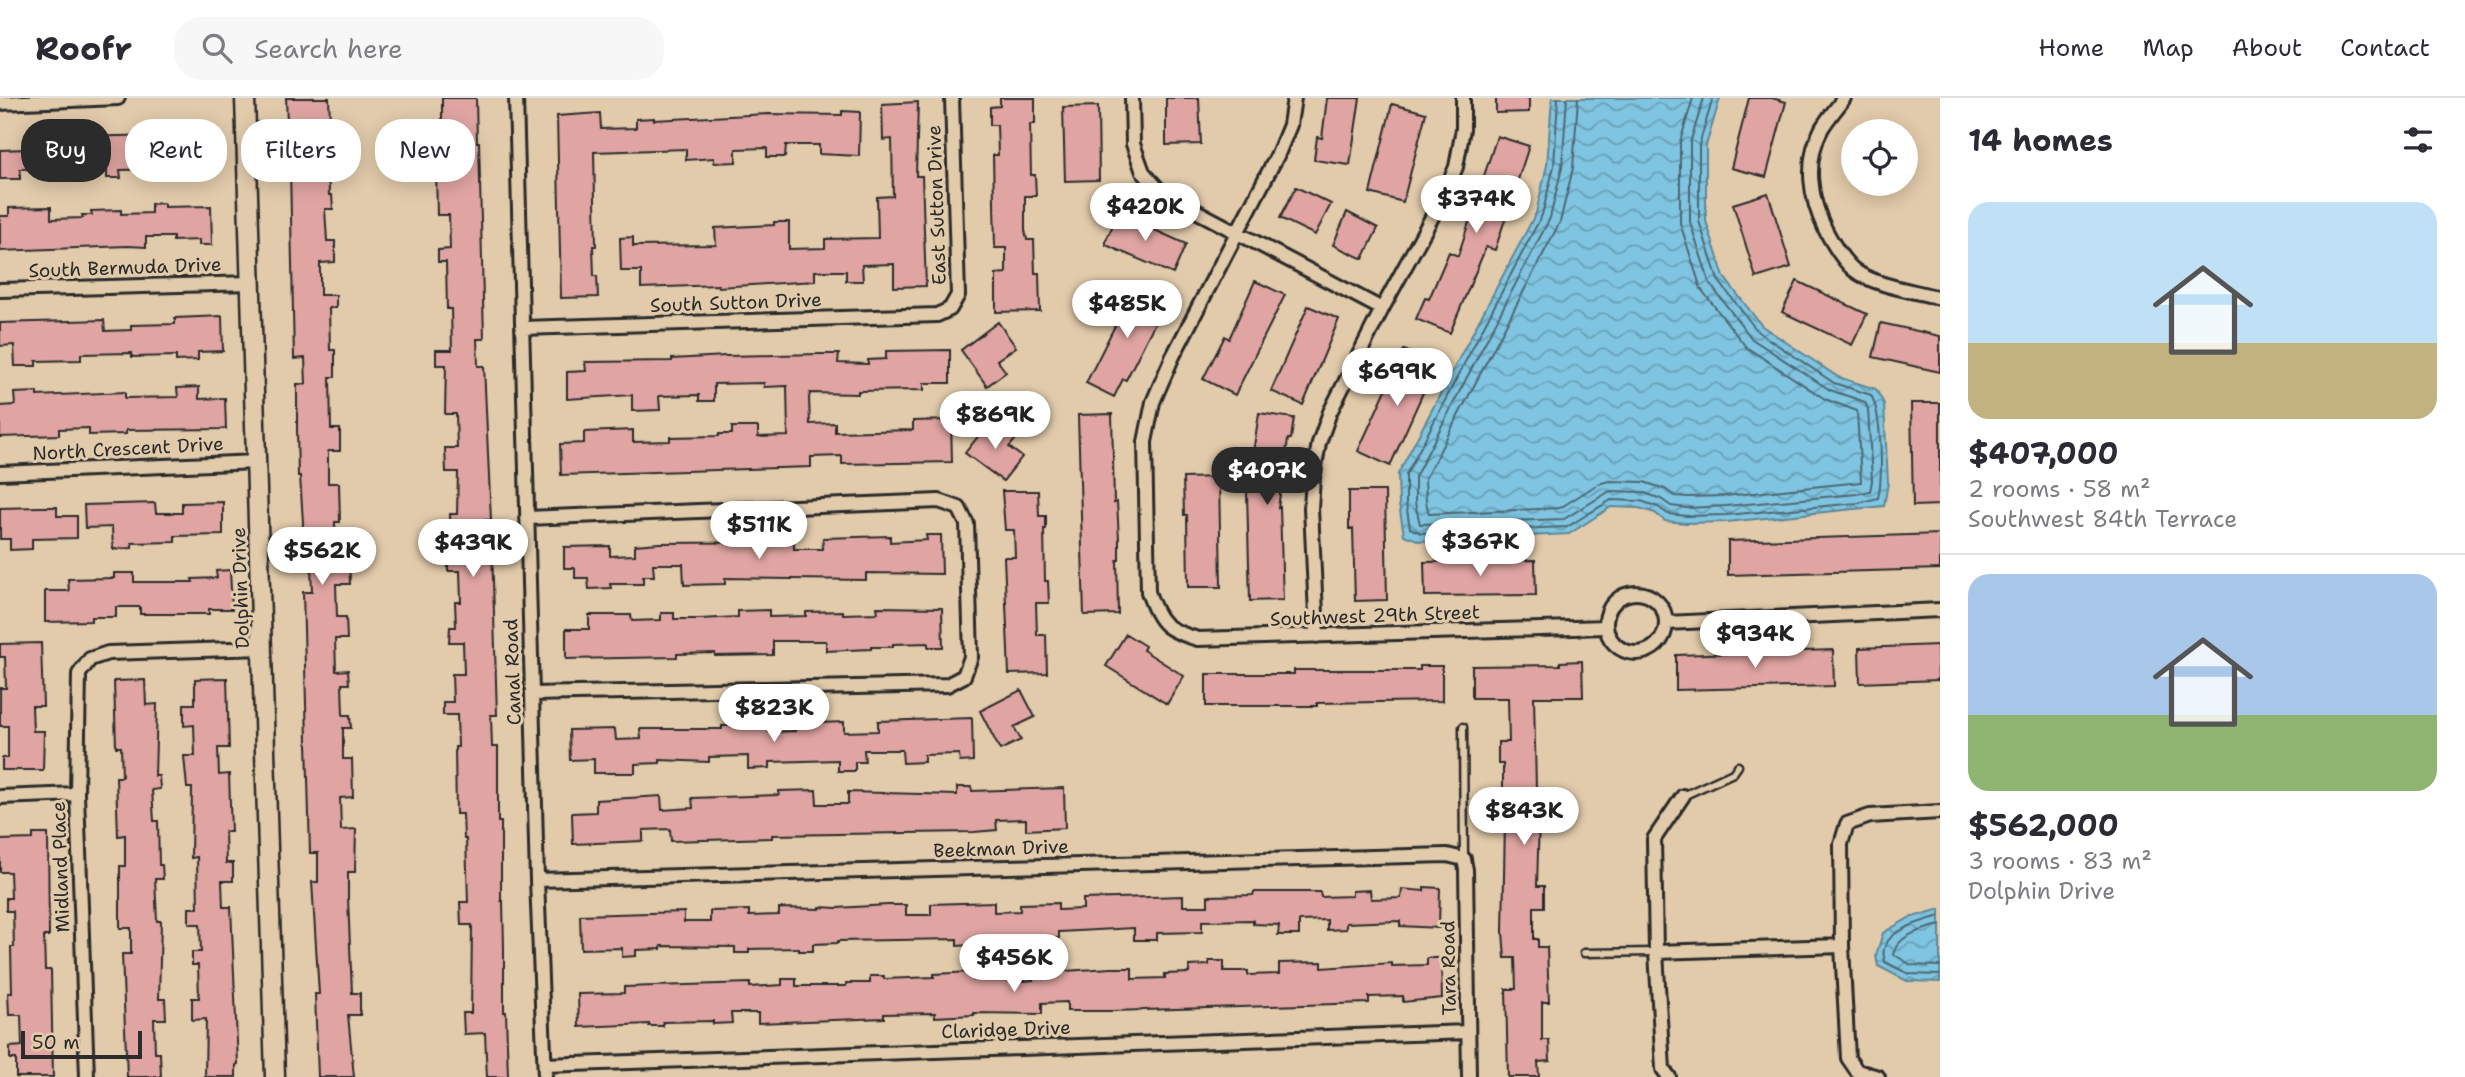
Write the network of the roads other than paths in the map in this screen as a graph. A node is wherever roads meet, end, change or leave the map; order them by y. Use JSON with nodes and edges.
{"nodes":[{"id":1,"x":118,"y":98,"type":"edge"},
{"id":2,"x":245,"y":98,"type":"edge"},
{"id":3,"x":516,"y":98,"type":"edge"},
{"id":4,"x":953,"y":98,"type":"edge"},
{"id":5,"x":1132,"y":98,"type":"edge"},
{"id":6,"x":1294,"y":98,"type":"edge"},
{"id":7,"x":1464,"y":98,"type":"edge"},
{"id":8,"x":1844,"y":98,"type":"edge"},
{"id":9,"x":0,"y":103,"type":"edge"},
{"id":10,"x":1237,"y":234,"type":"junction"},
{"id":11,"x":251,"y":283,"type":"junction"},
{"id":12,"x":0,"y":290,"type":"edge"},
{"id":13,"x":1940,"y":298,"type":"edge"},
{"id":14,"x":950,"y":309,"type":"joint"},
{"id":15,"x":1382,"y":309,"type":"junction"},
{"id":16,"x":522,"y":328,"type":"junction"},
{"id":17,"x":257,"y":462,"type":"junction"},
{"id":18,"x":0,"y":473,"type":"edge"},
{"id":19,"x":527,"y":518,"type":"junction"},
{"id":20,"x":1940,"y":610,"type":"edge"},
{"id":21,"x":1666,"y":623,"type":"junction"},
{"id":22,"x":1605,"y":627,"type":"junction"},
{"id":23,"x":1317,"y":636,"type":"junction"},
{"id":24,"x":263,"y":648,"type":"junction"},
{"id":25,"x":532,"y":694,"type":"junction"},
{"id":26,"x":1463,"y":727,"type":"dead end"},
{"id":27,"x":1738,"y":766,"type":"dead end"},
{"id":28,"x":77,"y":794,"type":"junction"},
{"id":29,"x":1683,"y":796,"type":"joint"},
{"id":30,"x":0,"y":797,"type":"edge"},
{"id":31,"x":1940,"y":811,"type":"edge"},
{"id":32,"x":1464,"y":859,"type":"junction"},
{"id":33,"x":537,"y":880,"type":"junction"},
{"id":34,"x":1842,"y":946,"type":"junction"},
{"id":35,"x":1656,"y":952,"type":"junction"},
{"id":36,"x":1584,"y":953,"type":"dead end"},
{"id":37,"x":1468,"y":1032,"type":"junction"},
{"id":38,"x":545,"y":1071,"type":"edge"},
{"id":39,"x":87,"y":1077,"type":"edge"},
{"id":40,"x":275,"y":1077,"type":"edge"},
{"id":41,"x":1469,"y":1077,"type":"edge"},
{"id":42,"x":1669,"y":1077,"type":"edge"},
{"id":43,"x":1878,"y":1077,"type":"edge"}],
"edges":[{"from":1,"to":9,"type":"street"},
{"from":2,"to":11,"type":"street","name":"Dolphin Drive"},
{"from":3,"to":16,"type":"street","name":"Canal Road"},
{"from":4,"to":14,"type":"street","name":"East Sutton Drive"},
{"from":5,"to":10,"type":"street"},
{"from":6,"to":10,"type":"street"},
{"from":7,"to":15,"type":"street"},
{"from":8,"to":13,"type":"street"},
{"from":10,"to":15,"type":"street"},
{"from":10,"to":23,"type":"street","name":"Southwest 29th Street"},
{"from":11,"to":12,"type":"street","name":"South Bermuda Drive"},
{"from":11,"to":17,"type":"street","name":"Dolphin Drive"},
{"from":14,"to":16,"type":"street","name":"South Sutton Drive"},
{"from":15,"to":23,"type":"street"},
{"from":16,"to":19,"type":"street","name":"Canal Road"},
{"from":17,"to":18,"type":"street","name":"North Crescent Drive"},
{"from":17,"to":24,"type":"street","name":"Dolphin Drive"},
{"from":19,"to":25,"type":"street","name":"Canal Road"},
{"from":19,"to":25,"type":"street"},
{"from":20,"to":21,"type":"street"},
{"from":21,"to":22,"type":"street"},
{"from":21,"to":22,"type":"street"},
{"from":22,"to":23,"type":"street","name":"Southwest 29th Street"},
{"from":24,"to":28,"type":"street","name":"Midland Place"},
{"from":24,"to":40,"type":"street","name":"Dolphin Drive"},
{"from":25,"to":33,"type":"street","name":"Canal Road"},
{"from":26,"to":32,"type":"lane"},
{"from":27,"to":29,"type":"lane"},
{"from":28,"to":30,"type":"street"},
{"from":28,"to":39,"type":"street","name":"Midland Place"},
{"from":29,"to":35,"type":"street"},
{"from":31,"to":34,"type":"street"},
{"from":32,"to":33,"type":"street","name":"Beekman Drive"},
{"from":32,"to":37,"type":"street","name":"Tara Road"},
{"from":33,"to":38,"type":"street","name":"Canal Road"},
{"from":34,"to":35,"type":"street"},
{"from":34,"to":43,"type":"street"},
{"from":35,"to":36,"type":"lane"},
{"from":35,"to":42,"type":"street"},
{"from":37,"to":38,"type":"street","name":"Claridge Drive"},
{"from":37,"to":41,"type":"street","name":"Tara Road"}]}
